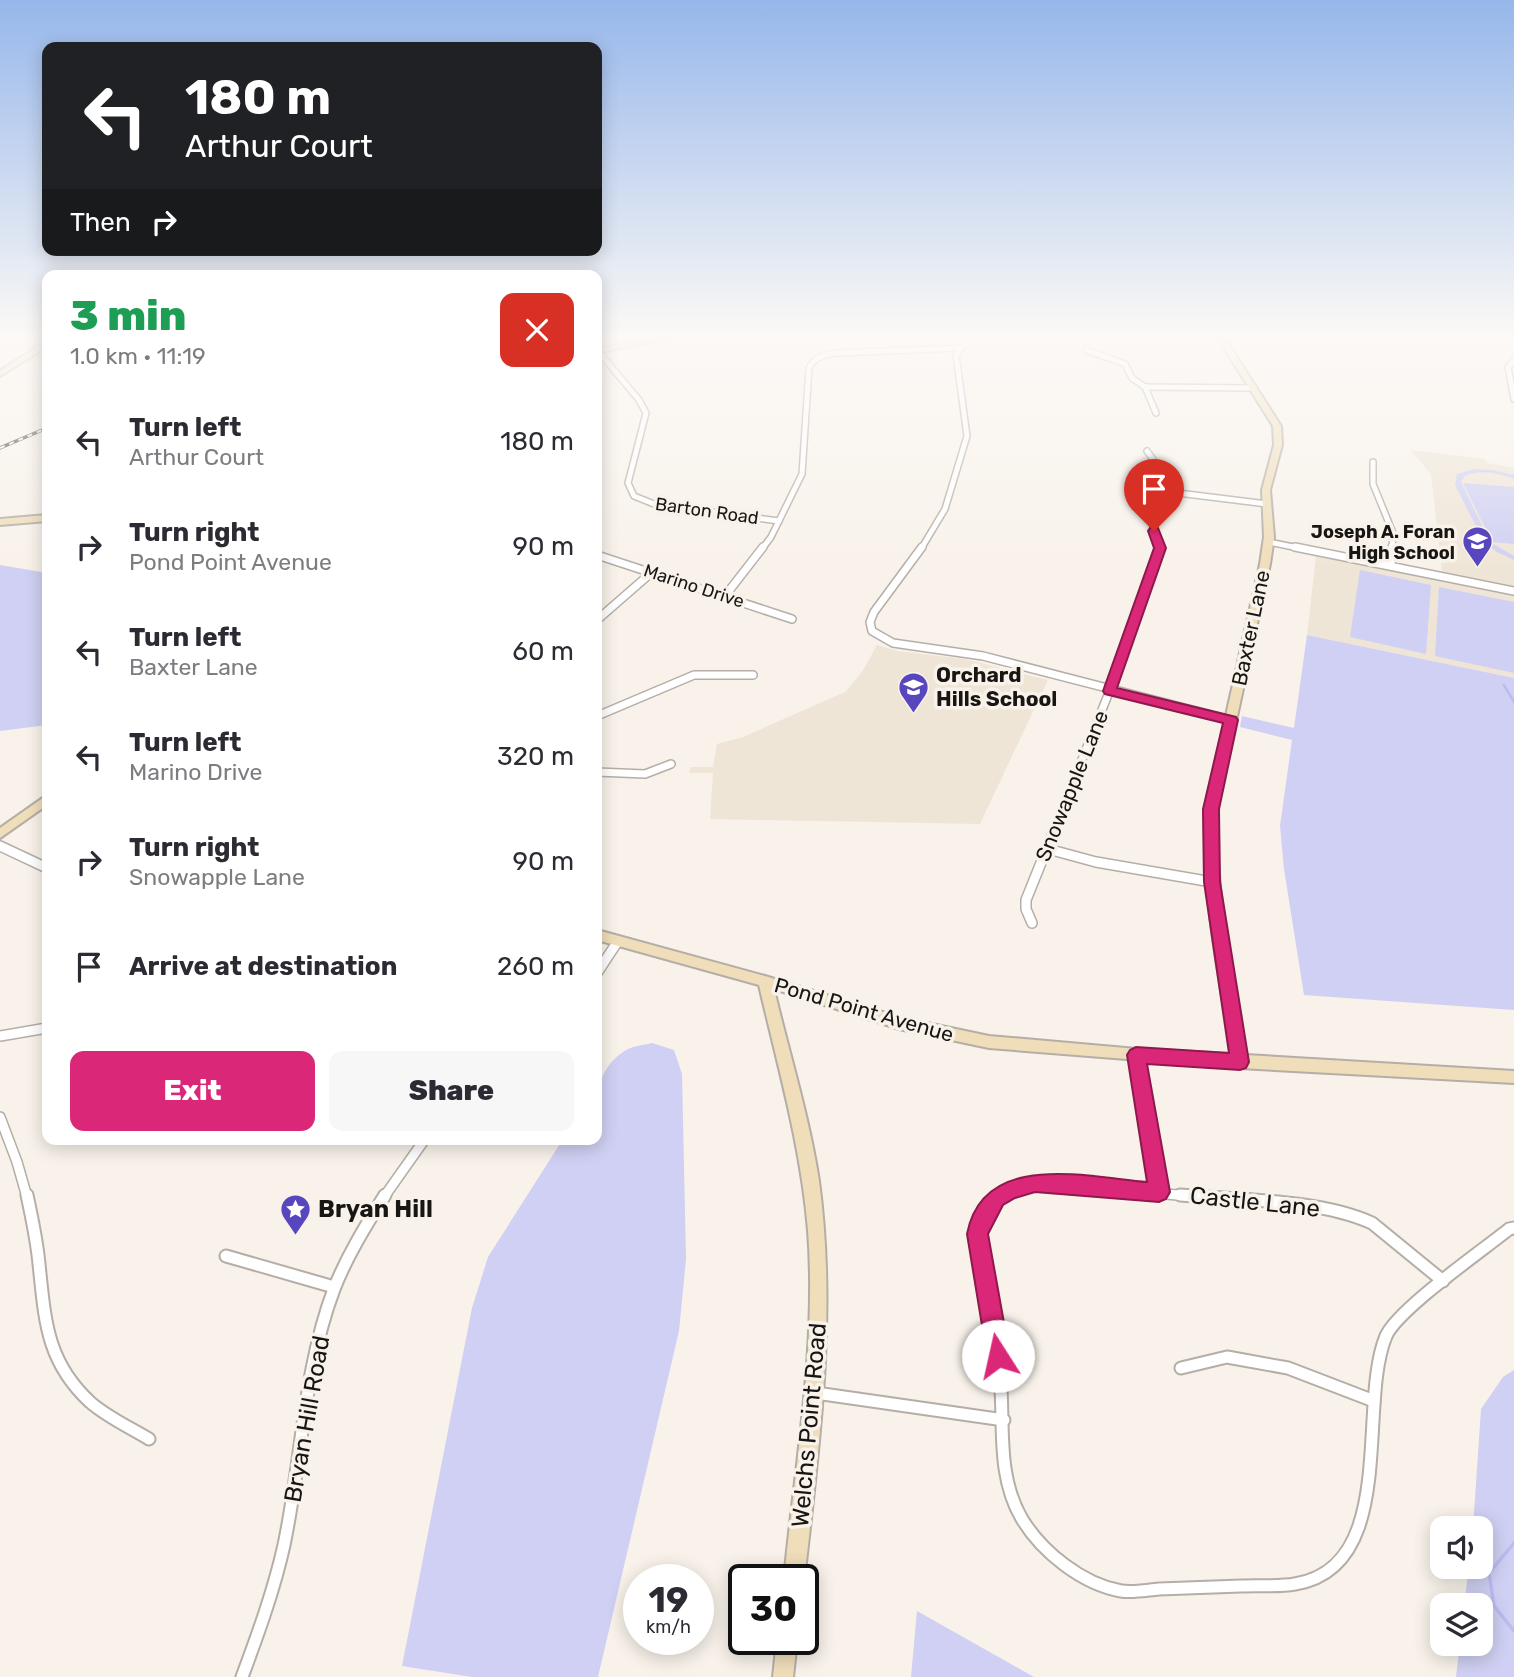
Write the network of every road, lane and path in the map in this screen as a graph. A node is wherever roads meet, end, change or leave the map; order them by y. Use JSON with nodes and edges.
{"nodes":[{"id":1,"x":646,"y":412,"type":"edge"},
{"id":2,"x":806,"y":412,"type":"edge"},
{"id":3,"x":964,"y":412,"type":"edge"},
{"id":4,"x":1269,"y":412,"type":"edge"},
{"id":5,"x":1147,"y":451,"type":"dead end"},
{"id":6,"x":1373,"y":462,"type":"dead end"},
{"id":7,"x":1154,"y":490,"type":"junction"},
{"id":8,"x":1267,"y":504,"type":"junction"},
{"id":9,"x":42,"y":518,"type":"edge"},
{"id":10,"x":779,"y":521,"type":"junction"},
{"id":11,"x":0,"y":522,"type":"edge"},
{"id":12,"x":1269,"y":542,"type":"junction"},
{"id":13,"x":602,"y":557,"type":"edge"},
{"id":14,"x":1391,"y":566,"type":"junction"},
{"id":15,"x":651,"y":573,"type":"junction"},
{"id":16,"x":1514,"y":591,"type":"edge"},
{"id":17,"x":725,"y":596,"type":"junction"},
{"id":18,"x":602,"y":616,"type":"edge"},
{"id":19,"x":792,"y":619,"type":"dead end"},
{"id":20,"x":753,"y":674,"type":"dead end"},
{"id":21,"x":1110,"y":691,"type":"junction"},
{"id":22,"x":602,"y":714,"type":"edge"},
{"id":23,"x":1231,"y":720,"type":"junction"},
{"id":24,"x":671,"y":764,"type":"dead end"},
{"id":25,"x":602,"y":772,"type":"edge"},
{"id":26,"x":42,"y":803,"type":"edge"},
{"id":27,"x":0,"y":834,"type":"edge"},
{"id":28,"x":0,"y":846,"type":"edge"},
{"id":29,"x":1048,"y":849,"type":"junction"},
{"id":30,"x":42,"y":866,"type":"edge"},
{"id":31,"x":1212,"y":882,"type":"junction"},
{"id":32,"x":1032,"y":923,"type":"dead end"},
{"id":33,"x":602,"y":936,"type":"edge"},
{"id":34,"x":618,"y":941,"type":"junction"},
{"id":35,"x":602,"y":965,"type":"edge"},
{"id":36,"x":765,"y":981,"type":"junction"},
{"id":37,"x":42,"y":1029,"type":"edge"},
{"id":38,"x":0,"y":1035,"type":"edge"},
{"id":39,"x":1136,"y":1055,"type":"junction"},
{"id":40,"x":1240,"y":1062,"type":"junction"},
{"id":41,"x":1514,"y":1077,"type":"edge"},
{"id":42,"x":0,"y":1116,"type":"edge"},
{"id":43,"x":421,"y":1145,"type":"edge"},
{"id":44,"x":1159,"y":1192,"type":"junction"},
{"id":45,"x":1514,"y":1228,"type":"edge"},
{"id":46,"x":226,"y":1256,"type":"dead end"},
{"id":47,"x":1443,"y":1281,"type":"junction"},
{"id":48,"x":334,"y":1287,"type":"junction"},
{"id":49,"x":1181,"y":1368,"type":"dead end"},
{"id":50,"x":816,"y":1393,"type":"junction"},
{"id":51,"x":1374,"y":1401,"type":"junction"},
{"id":52,"x":1003,"y":1420,"type":"junction"},
{"id":53,"x":149,"y":1439,"type":"dead end"},
{"id":54,"x":796,"y":1564,"type":"edge"},
{"id":55,"x":785,"y":1655,"type":"edge"},
{"id":56,"x":243,"y":1677,"type":"edge"},
{"id":57,"x":783,"y":1677,"type":"edge"}],
"edges":[{"from":1,"to":10,"type":"street","name":"Barton Road"},
{"from":2,"to":10,"type":"street"},
{"from":3,"to":21,"type":"street"},
{"from":4,"to":8,"type":"street","name":"Baxter Lane"},
{"from":5,"to":7,"type":"street","name":"Snowapple Lane"},
{"from":6,"to":14,"type":"street"},
{"from":7,"to":8,"type":"street"},
{"from":7,"to":21,"type":"street","name":"Snowapple Lane"},
{"from":8,"to":12,"type":"street","name":"Baxter Lane"},
{"from":9,"to":11,"type":"street"},
{"from":10,"to":17,"type":"street"},
{"from":12,"to":14,"type":"street"},
{"from":12,"to":23,"type":"street","name":"Baxter Lane"},
{"from":13,"to":15,"type":"street","name":"Marino Drive"},
{"from":14,"to":16,"type":"street"},
{"from":15,"to":17,"type":"street","name":"Marino Drive"},
{"from":15,"to":18,"type":"street"},
{"from":17,"to":19,"type":"street","name":"Marino Drive"},
{"from":20,"to":22,"type":"street"},
{"from":21,"to":23,"type":"street"},
{"from":21,"to":29,"type":"street","name":"Snowapple Lane"},
{"from":23,"to":31,"type":"street","name":"Baxter Lane"},
{"from":24,"to":25,"type":"street"},
{"from":26,"to":27,"type":"street"},
{"from":28,"to":30,"type":"street"},
{"from":29,"to":31,"type":"street"},
{"from":29,"to":32,"type":"street","name":"Snowapple Lane"},
{"from":31,"to":40,"type":"street","name":"Baxter Lane"},
{"from":33,"to":34,"type":"street","name":"Pond Point Avenue"},
{"from":34,"to":35,"type":"street"},
{"from":34,"to":36,"type":"street","name":"Pond Point Avenue"},
{"from":36,"to":39,"type":"street","name":"Pond Point Avenue"},
{"from":36,"to":50,"type":"street","name":"Welchs Point Road"},
{"from":37,"to":38,"type":"street"},
{"from":39,"to":40,"type":"street","name":"Pond Point Avenue"},
{"from":39,"to":44,"type":"street"},
{"from":40,"to":41,"type":"street","name":"Pond Point Avenue"},
{"from":42,"to":53,"type":"street"},
{"from":43,"to":48,"type":"street","name":"Bryan Hill Road"},
{"from":44,"to":47,"type":"street","name":"Castle Lane"},
{"from":44,"to":52,"type":"street","name":"Castle Lane"},
{"from":45,"to":47,"type":"street"},
{"from":46,"to":48,"type":"street"},
{"from":47,"to":51,"type":"street","name":"Castle Lane"},
{"from":48,"to":56,"type":"street","name":"Bryan Hill Road"},
{"from":49,"to":51,"type":"street"},
{"from":50,"to":52,"type":"street"},
{"from":50,"to":54,"type":"street","name":"Welchs Point Road"},
{"from":51,"to":52,"type":"street","name":"Castle Lane"},
{"from":55,"to":57,"type":"street"}]}
